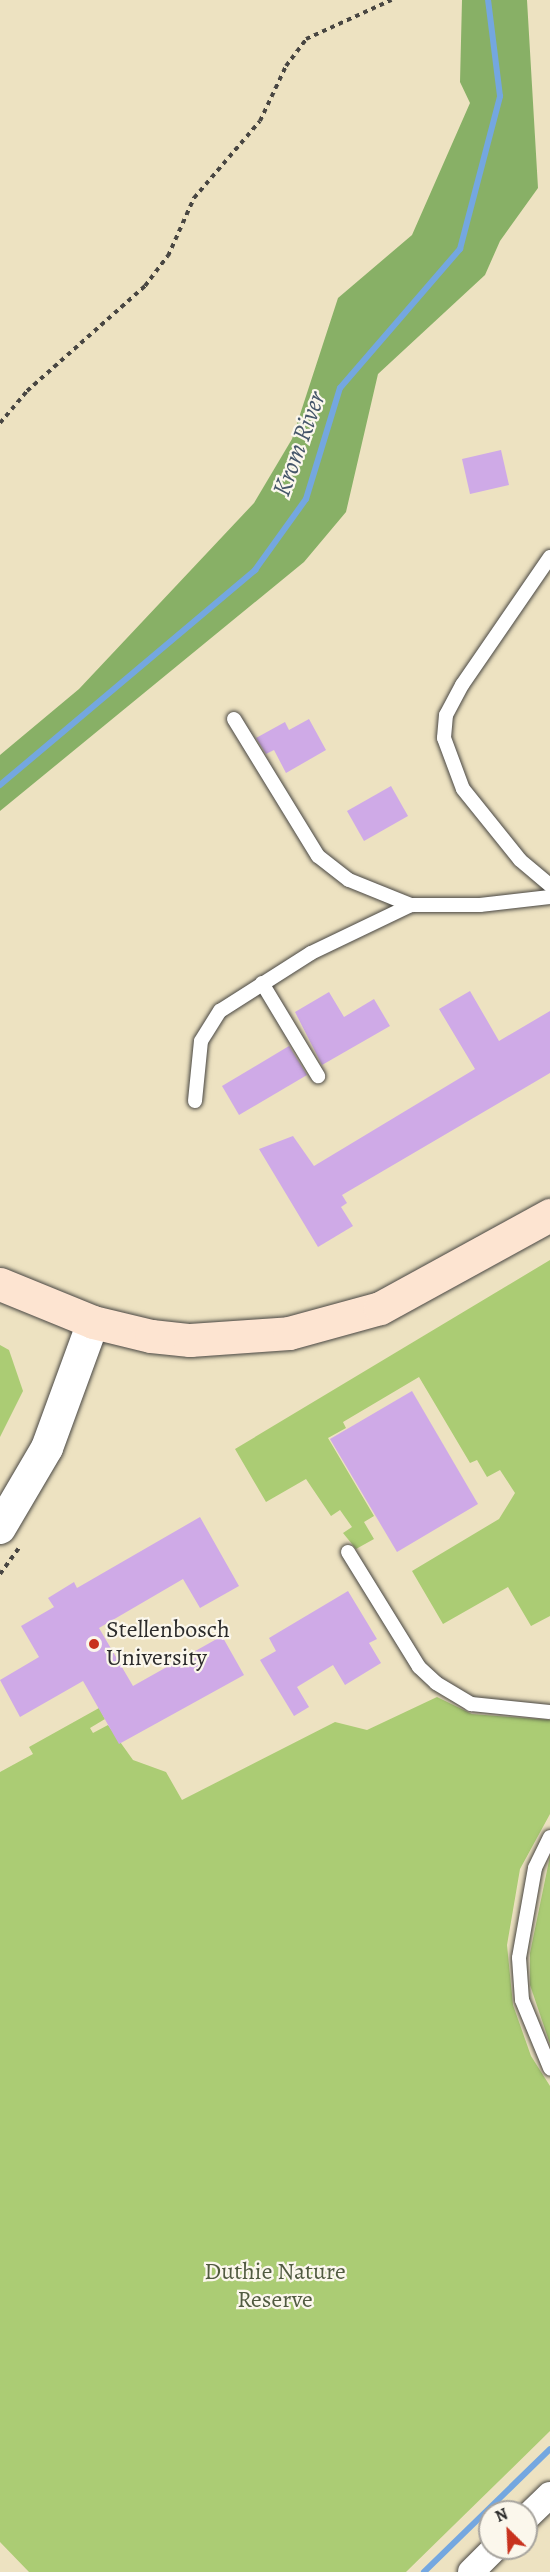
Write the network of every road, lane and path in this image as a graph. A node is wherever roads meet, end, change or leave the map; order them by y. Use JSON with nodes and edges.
{"nodes":[{"id":1,"x":391,"y":0,"type":"edge"},
{"id":2,"x":0,"y":423,"type":"edge"},
{"id":3,"x":550,"y":557,"type":"edge"},
{"id":4,"x":234,"y":719,"type":"dead end"},
{"id":5,"x":550,"y":885,"type":"edge"},
{"id":6,"x":550,"y":897,"type":"edge"},
{"id":7,"x":411,"y":905,"type":"junction"},
{"id":8,"x":262,"y":983,"type":"junction"},
{"id":9,"x":318,"y":1076,"type":"dead end"},
{"id":10,"x":195,"y":1101,"type":"dead end"},
{"id":11,"x":550,"y":1215,"type":"edge"},
{"id":12,"x":0,"y":1284,"type":"edge"},
{"id":13,"x":93,"y":1322,"type":"junction"},
{"id":14,"x":14,"y":1532,"type":"edge"},
{"id":15,"x":348,"y":1552,"type":"dead end"},
{"id":16,"x":0,"y":1574,"type":"edge"},
{"id":17,"x":550,"y":1712,"type":"edge"},
{"id":18,"x":550,"y":1837,"type":"edge"},
{"id":19,"x":550,"y":2068,"type":"edge"},
{"id":20,"x":550,"y":2495,"type":"edge"},
{"id":21,"x":538,"y":2506,"type":"edge"},
{"id":22,"x":483,"y":2560,"type":"edge"},
{"id":23,"x":471,"y":2572,"type":"edge"}],
"edges":[{"from":1,"to":2,"type":"path"},
{"from":3,"to":5,"type":"lane"},
{"from":4,"to":7,"type":"lane"},
{"from":6,"to":7,"type":"lane"},
{"from":7,"to":8,"type":"lane"},
{"from":8,"to":9,"type":"lane"},
{"from":8,"to":10,"type":"lane"},
{"from":11,"to":13,"type":"main road"},
{"from":12,"to":13,"type":"main road"},
{"from":13,"to":14,"type":"street"},
{"from":14,"to":16,"type":"path"},
{"from":15,"to":17,"type":"lane"},
{"from":18,"to":19,"type":"lane"},
{"from":20,"to":21,"type":"street"},
{"from":22,"to":23,"type":"street"}]}
